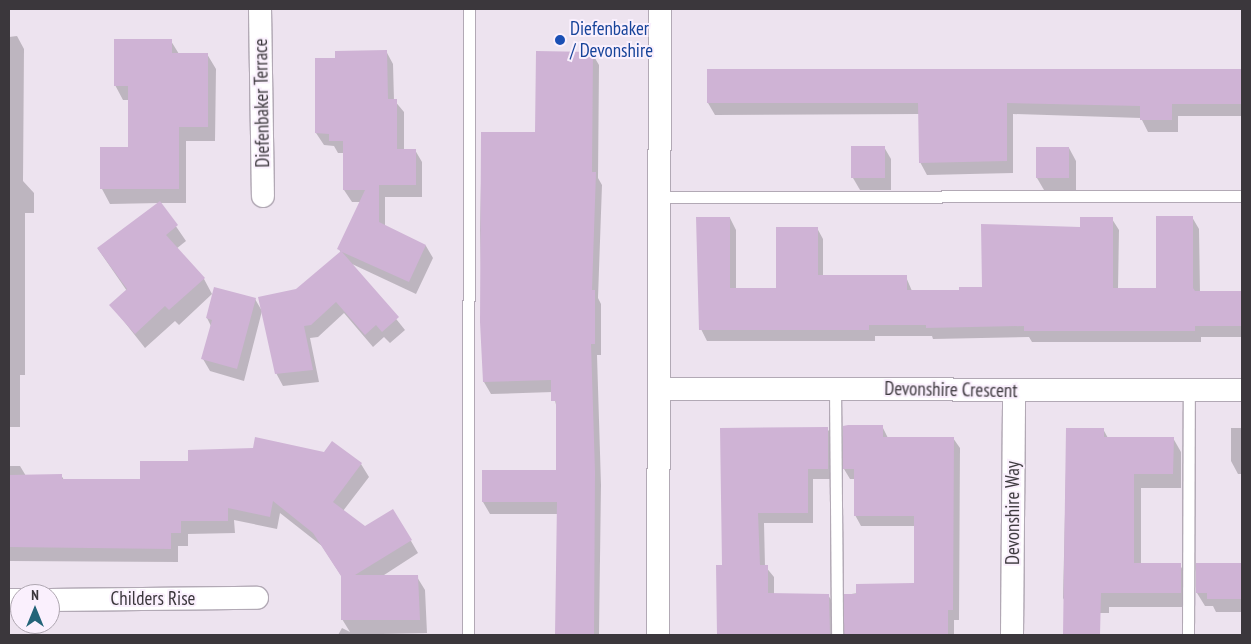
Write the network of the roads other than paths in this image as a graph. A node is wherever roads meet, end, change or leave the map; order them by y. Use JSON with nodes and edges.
{"nodes":[{"id":1,"x":260,"y":9,"type":"edge"},
{"id":2,"x":469,"y":9,"type":"edge"},
{"id":3,"x":660,"y":9,"type":"edge"},
{"id":4,"x":263,"y":196,"type":"dead end"},
{"id":5,"x":1242,"y":196,"type":"edge"},
{"id":6,"x":660,"y":197,"type":"junction"},
{"id":7,"x":659,"y":388,"type":"junction"},
{"id":8,"x":835,"y":388,"type":"junction"},
{"id":9,"x":1189,"y":389,"type":"junction"},
{"id":10,"x":1242,"y":390,"type":"edge"},
{"id":11,"x":1014,"y":391,"type":"junction"},
{"id":12,"x":257,"y":598,"type":"dead end"},
{"id":13,"x":60,"y":600,"type":"edge"},
{"id":14,"x":468,"y":635,"type":"edge"},
{"id":15,"x":658,"y":635,"type":"edge"},
{"id":16,"x":837,"y":635,"type":"edge"},
{"id":17,"x":1012,"y":635,"type":"edge"},
{"id":18,"x":1188,"y":635,"type":"edge"}],
"edges":[{"from":1,"to":4,"type":"street","name":"Diefenbaker Terrace"},
{"from":2,"to":14,"type":"lane"},
{"from":3,"to":6,"type":"street"},
{"from":5,"to":6,"type":"lane"},
{"from":6,"to":7,"type":"street"},
{"from":7,"to":8,"type":"street","name":"Devonshire Crescent"},
{"from":7,"to":15,"type":"street"},
{"from":8,"to":11,"type":"street","name":"Devonshire Crescent"},
{"from":8,"to":16,"type":"lane"},
{"from":9,"to":10,"type":"street","name":"Devonshire Crescent"},
{"from":9,"to":11,"type":"street","name":"Devonshire Crescent"},
{"from":9,"to":18,"type":"lane"},
{"from":11,"to":17,"type":"street","name":"Devonshire Way"},
{"from":12,"to":13,"type":"street","name":"Childers Rise"}]}
